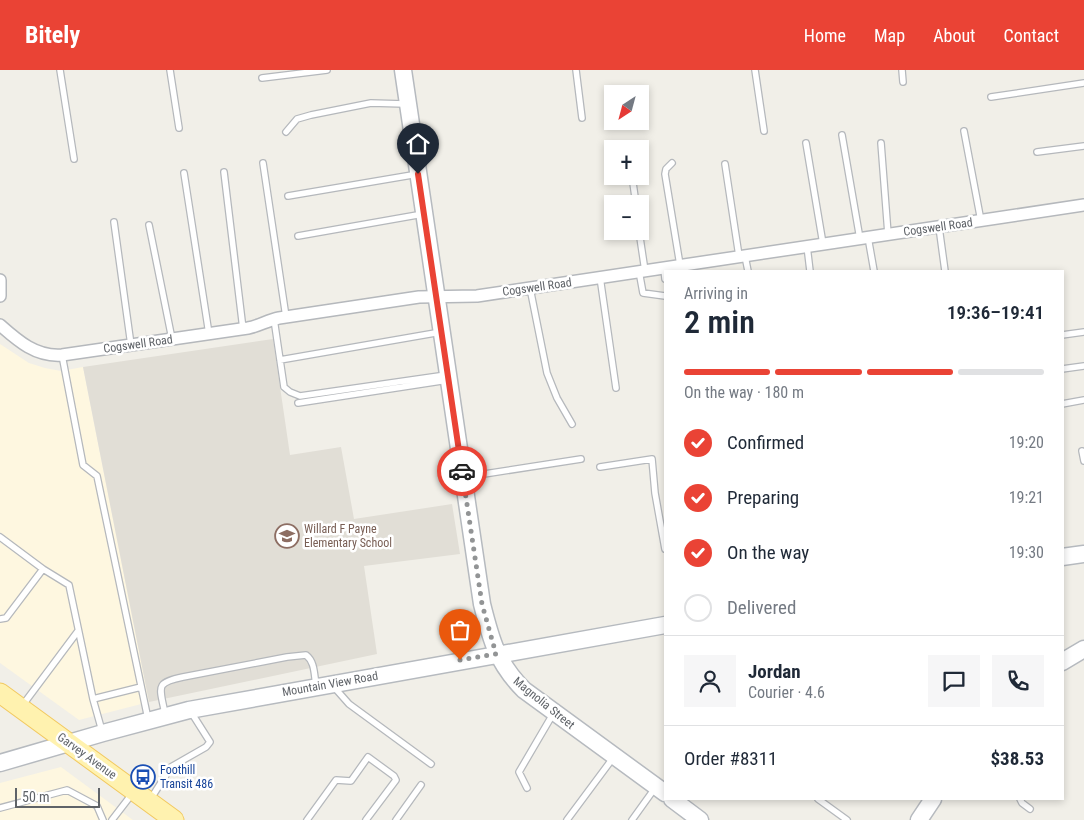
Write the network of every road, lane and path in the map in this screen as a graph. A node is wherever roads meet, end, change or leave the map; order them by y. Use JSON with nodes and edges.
{"nodes":[{"id":1,"x":60,"y":70,"type":"edge"},
{"id":2,"x":170,"y":70,"type":"edge"},
{"id":3,"x":327,"y":70,"type":"edge"},
{"id":4,"x":403,"y":70,"type":"edge"},
{"id":5,"x":576,"y":70,"type":"edge"},
{"id":6,"x":755,"y":70,"type":"edge"},
{"id":7,"x":902,"y":70,"type":"edge"},
{"id":8,"x":262,"y":78,"type":"dead end"},
{"id":9,"x":903,"y":82,"type":"dead end"},
{"id":10,"x":1084,"y":83,"type":"edge"},
{"id":11,"x":991,"y":98,"type":"dead end"},
{"id":12,"x":408,"y":104,"type":"junction"},
{"id":13,"x":582,"y":118,"type":"dead end"},
{"id":14,"x":179,"y":128,"type":"dead end"},
{"id":15,"x":764,"y":131,"type":"dead end"},
{"id":16,"x":964,"y":131,"type":"dead end"},
{"id":17,"x":286,"y":132,"type":"dead end"},
{"id":18,"x":842,"y":135,"type":"dead end"},
{"id":19,"x":806,"y":143,"type":"dead end"},
{"id":20,"x":880,"y":143,"type":"dead end"},
{"id":21,"x":1084,"y":146,"type":"edge"},
{"id":22,"x":1037,"y":152,"type":"dead end"},
{"id":23,"x":74,"y":159,"type":"dead end"},
{"id":24,"x":263,"y":162,"type":"dead end"},
{"id":25,"x":672,"y":163,"type":"dead end"},
{"id":26,"x":725,"y":164,"type":"dead end"},
{"id":27,"x":224,"y":172,"type":"dead end"},
{"id":28,"x":184,"y":173,"type":"dead end"},
{"id":29,"x":418,"y":174,"type":"junction"},
{"id":30,"x":288,"y":196,"type":"dead end"},
{"id":31,"x":1084,"y":205,"type":"edge"},
{"id":32,"x":423,"y":214,"type":"junction"},
{"id":33,"x":981,"y":221,"type":"junction"},
{"id":34,"x":114,"y":222,"type":"dead end"},
{"id":35,"x":149,"y":225,"type":"dead end"},
{"id":36,"x":939,"y":227,"type":"junction"},
{"id":37,"x":888,"y":234,"type":"junction"},
{"id":38,"x":298,"y":236,"type":"dead end"},
{"id":39,"x":864,"y":238,"type":"junction"},
{"id":40,"x":640,"y":240,"type":"edge"},
{"id":41,"x":823,"y":244,"type":"junction"},
{"id":42,"x":807,"y":246,"type":"junction"},
{"id":43,"x":742,"y":256,"type":"junction"},
{"id":44,"x":680,"y":265,"type":"junction"},
{"id":45,"x":670,"y":270,"type":"edge"},
{"id":46,"x":748,"y":270,"type":"edge"},
{"id":47,"x":810,"y":270,"type":"edge"},
{"id":48,"x":874,"y":270,"type":"edge"},
{"id":49,"x":945,"y":270,"type":"edge"},
{"id":50,"x":642,"y":271,"type":"junction"},
{"id":51,"x":664,"y":273,"type":"edge"},
{"id":52,"x":600,"y":277,"type":"junction"},
{"id":53,"x":0,"y":280,"type":"edge"},
{"id":54,"x":530,"y":288,"type":"junction"},
{"id":55,"x":0,"y":296,"type":"edge"},
{"id":56,"x":664,"y":296,"type":"edge"},
{"id":57,"x":435,"y":297,"type":"junction"},
{"id":58,"x":286,"y":317,"type":"junction"},
{"id":59,"x":274,"y":319,"type":"junction"},
{"id":60,"x":0,"y":325,"type":"edge"},
{"id":61,"x":243,"y":329,"type":"junction"},
{"id":62,"x":441,"y":332,"type":"junction"},
{"id":63,"x":1084,"y":332,"type":"edge"},
{"id":64,"x":209,"y":334,"type":"junction"},
{"id":65,"x":1064,"y":335,"type":"edge"},
{"id":66,"x":172,"y":339,"type":"junction"},
{"id":67,"x":132,"y":345,"type":"junction"},
{"id":68,"x":62,"y":355,"type":"junction"},
{"id":69,"x":280,"y":360,"type":"junction"},
{"id":70,"x":1084,"y":366,"type":"edge"},
{"id":71,"x":1064,"y":369,"type":"edge"},
{"id":72,"x":448,"y":377,"type":"junction"},
{"id":73,"x":616,"y":388,"type":"dead end"},
{"id":74,"x":1084,"y":400,"type":"edge"},
{"id":75,"x":298,"y":403,"type":"dead end"},
{"id":76,"x":1064,"y":404,"type":"edge"},
{"id":77,"x":572,"y":424,"type":"dead end"},
{"id":78,"x":1082,"y":451,"type":"dead end"},
{"id":79,"x":581,"y":459,"type":"dead end"},
{"id":80,"x":1084,"y":461,"type":"edge"},
{"id":81,"x":600,"y":467,"type":"dead end"},
{"id":82,"x":463,"y":477,"type":"junction"},
{"id":83,"x":0,"y":537,"type":"edge"},
{"id":84,"x":664,"y":543,"type":"edge"},
{"id":85,"x":1084,"y":554,"type":"edge"},
{"id":86,"x":1064,"y":557,"type":"edge"},
{"id":87,"x":43,"y":569,"type":"junction"},
{"id":88,"x":0,"y":619,"type":"edge"},
{"id":89,"x":664,"y":625,"type":"edge"},
{"id":90,"x":78,"y":631,"type":"junction"},
{"id":91,"x":1084,"y":649,"type":"edge"},
{"id":92,"x":496,"y":654,"type":"junction"},
{"id":93,"x":1064,"y":661,"type":"edge"},
{"id":94,"x":324,"y":685,"type":"junction"},
{"id":95,"x":141,"y":688,"type":"junction"},
{"id":96,"x":0,"y":693,"type":"edge"},
{"id":97,"x":93,"y":699,"type":"junction"},
{"id":98,"x":21,"y":708,"type":"junction"},
{"id":99,"x":189,"y":710,"type":"junction"},
{"id":100,"x":554,"y":712,"type":"junction"},
{"id":101,"x":166,"y":716,"type":"junction"},
{"id":102,"x":148,"y":721,"type":"junction"},
{"id":103,"x":103,"y":733,"type":"junction"},
{"id":104,"x":69,"y":744,"type":"junction"},
{"id":105,"x":614,"y":756,"type":"junction"},
{"id":106,"x":0,"y":763,"type":"edge"},
{"id":107,"x":431,"y":764,"type":"dead end"},
{"id":108,"x":421,"y":785,"type":"dead end"},
{"id":109,"x":527,"y":788,"type":"dead end"},
{"id":110,"x":661,"y":790,"type":"edge"},
{"id":111,"x":141,"y":796,"type":"junction"},
{"id":112,"x":673,"y":800,"type":"edge"},
{"id":113,"x":819,"y":800,"type":"edge"},
{"id":114,"x":932,"y":800,"type":"edge"},
{"id":115,"x":1020,"y":800,"type":"edge"},
{"id":116,"x":0,"y":808,"type":"edge"},
{"id":117,"x":1030,"y":809,"type":"dead end"},
{"id":118,"x":103,"y":820,"type":"edge"},
{"id":119,"x":112,"y":820,"type":"edge"},
{"id":120,"x":174,"y":820,"type":"edge"},
{"id":121,"x":307,"y":820,"type":"edge"},
{"id":122,"x":366,"y":820,"type":"edge"},
{"id":123,"x":396,"y":820,"type":"edge"},
{"id":124,"x":567,"y":820,"type":"edge"},
{"id":125,"x":632,"y":820,"type":"edge"},
{"id":126,"x":700,"y":820,"type":"edge"},
{"id":127,"x":847,"y":820,"type":"edge"},
{"id":128,"x":919,"y":820,"type":"edge"}],
"edges":[{"from":1,"to":23,"type":"lane"},
{"from":2,"to":14,"type":"lane"},
{"from":3,"to":8,"type":"lane"},
{"from":4,"to":12,"type":"street","name":"Magnolia Street"},
{"from":5,"to":13,"type":"lane"},
{"from":6,"to":15,"type":"lane"},
{"from":7,"to":9,"type":"lane"},
{"from":10,"to":11,"type":"lane"},
{"from":12,"to":17,"type":"lane"},
{"from":12,"to":29,"type":"street","name":"Magnolia Street"},
{"from":16,"to":33,"type":"lane"},
{"from":18,"to":39,"type":"lane"},
{"from":19,"to":41,"type":"lane"},
{"from":20,"to":37,"type":"lane"},
{"from":21,"to":22,"type":"lane"},
{"from":24,"to":58,"type":"lane"},
{"from":25,"to":44,"type":"lane"},
{"from":26,"to":43,"type":"lane"},
{"from":27,"to":61,"type":"lane"},
{"from":28,"to":64,"type":"lane"},
{"from":29,"to":30,"type":"lane"},
{"from":29,"to":32,"type":"street","name":"Magnolia Street"},
{"from":31,"to":33,"type":"street","name":"Cogswell Road"},
{"from":32,"to":38,"type":"lane"},
{"from":32,"to":57,"type":"street","name":"Magnolia Street"},
{"from":33,"to":36,"type":"street","name":"Cogswell Road"},
{"from":34,"to":67,"type":"lane"},
{"from":35,"to":66,"type":"lane"},
{"from":36,"to":37,"type":"street","name":"Cogswell Road"},
{"from":36,"to":49,"type":"lane"},
{"from":37,"to":39,"type":"street","name":"Cogswell Road"},
{"from":39,"to":41,"type":"street","name":"Cogswell Road"},
{"from":39,"to":48,"type":"lane"},
{"from":40,"to":50,"type":"lane"},
{"from":41,"to":42,"type":"street","name":"Cogswell Road"},
{"from":42,"to":43,"type":"street","name":"Cogswell Road"},
{"from":42,"to":47,"type":"lane"},
{"from":43,"to":44,"type":"street","name":"Cogswell Road"},
{"from":43,"to":46,"type":"lane"},
{"from":44,"to":45,"type":"street","name":"Cogswell Road"},
{"from":50,"to":51,"type":"street","name":"Cogswell Road"},
{"from":50,"to":52,"type":"street","name":"Cogswell Road"},
{"from":50,"to":56,"type":"lane"},
{"from":52,"to":54,"type":"street","name":"Cogswell Road"},
{"from":52,"to":73,"type":"lane"},
{"from":53,"to":55,"type":"street"},
{"from":54,"to":57,"type":"street","name":"Cogswell Road"},
{"from":54,"to":77,"type":"lane"},
{"from":57,"to":58,"type":"street","name":"Cogswell Road"},
{"from":57,"to":62,"type":"street","name":"Magnolia Street"},
{"from":58,"to":59,"type":"street","name":"Cogswell Road"},
{"from":59,"to":61,"type":"street","name":"Cogswell Road"},
{"from":59,"to":69,"type":"lane"},
{"from":60,"to":68,"type":"street","name":"Cogswell Road"},
{"from":61,"to":64,"type":"street","name":"Cogswell Road"},
{"from":62,"to":69,"type":"lane"},
{"from":62,"to":72,"type":"street","name":"Magnolia Street"},
{"from":63,"to":65,"type":"lane"},
{"from":64,"to":66,"type":"street","name":"Cogswell Road"},
{"from":66,"to":67,"type":"street","name":"Cogswell Road"},
{"from":67,"to":68,"type":"street","name":"Cogswell Road"},
{"from":68,"to":95,"type":"lane"},
{"from":69,"to":72,"type":"lane"},
{"from":70,"to":71,"type":"lane"},
{"from":72,"to":75,"type":"lane"},
{"from":72,"to":82,"type":"street","name":"Magnolia Street"},
{"from":74,"to":76,"type":"lane"},
{"from":78,"to":80,"type":"lane"},
{"from":79,"to":82,"type":"lane"},
{"from":81,"to":84,"type":"lane"},
{"from":82,"to":92,"type":"street","name":"Magnolia Street"},
{"from":83,"to":87,"type":"lane"},
{"from":85,"to":86,"type":"street"},
{"from":87,"to":88,"type":"lane"},
{"from":87,"to":90,"type":"lane"},
{"from":89,"to":92,"type":"street","name":"Mountain View Road"},
{"from":90,"to":97,"type":"lane"},
{"from":90,"to":98,"type":"lane"},
{"from":91,"to":93,"type":"street"},
{"from":92,"to":94,"type":"street","name":"Mountain View Road"},
{"from":92,"to":100,"type":"street","name":"Magnolia Street"},
{"from":94,"to":99,"type":"street","name":"Mountain View Road"},
{"from":94,"to":101,"type":"lane"},
{"from":94,"to":107,"type":"lane"},
{"from":95,"to":97,"type":"lane"},
{"from":95,"to":102,"type":"lane"},
{"from":96,"to":98,"type":"main road","name":"Garvey Avenue"},
{"from":97,"to":103,"type":"lane"},
{"from":98,"to":104,"type":"main road","name":"Garvey Avenue"},
{"from":99,"to":101,"type":"street","name":"Mountain View Road"},
{"from":99,"to":111,"type":"lane"},
{"from":100,"to":105,"type":"street","name":"Magnolia Street"},
{"from":100,"to":109,"type":"lane"},
{"from":101,"to":102,"type":"street","name":"Mountain View Road"},
{"from":102,"to":103,"type":"street","name":"Mountain View Road"},
{"from":103,"to":104,"type":"street","name":"Mountain View Road"},
{"from":104,"to":106,"type":"street","name":"Mountain View Road"},
{"from":104,"to":111,"type":"main road","name":"Garvey Avenue"},
{"from":105,"to":110,"type":"street","name":"Magnolia Street"},
{"from":105,"to":124,"type":"lane"},
{"from":108,"to":123,"type":"lane"},
{"from":110,"to":125,"type":"lane"},
{"from":111,"to":119,"type":"lane"},
{"from":111,"to":120,"type":"main road","name":"Garvey Avenue"},
{"from":112,"to":126,"type":"street"},
{"from":113,"to":127,"type":"lane"},
{"from":114,"to":128,"type":"street"},
{"from":115,"to":117,"type":"lane"},
{"from":116,"to":118,"type":"lane"},
{"from":121,"to":122,"type":"lane"}]}
